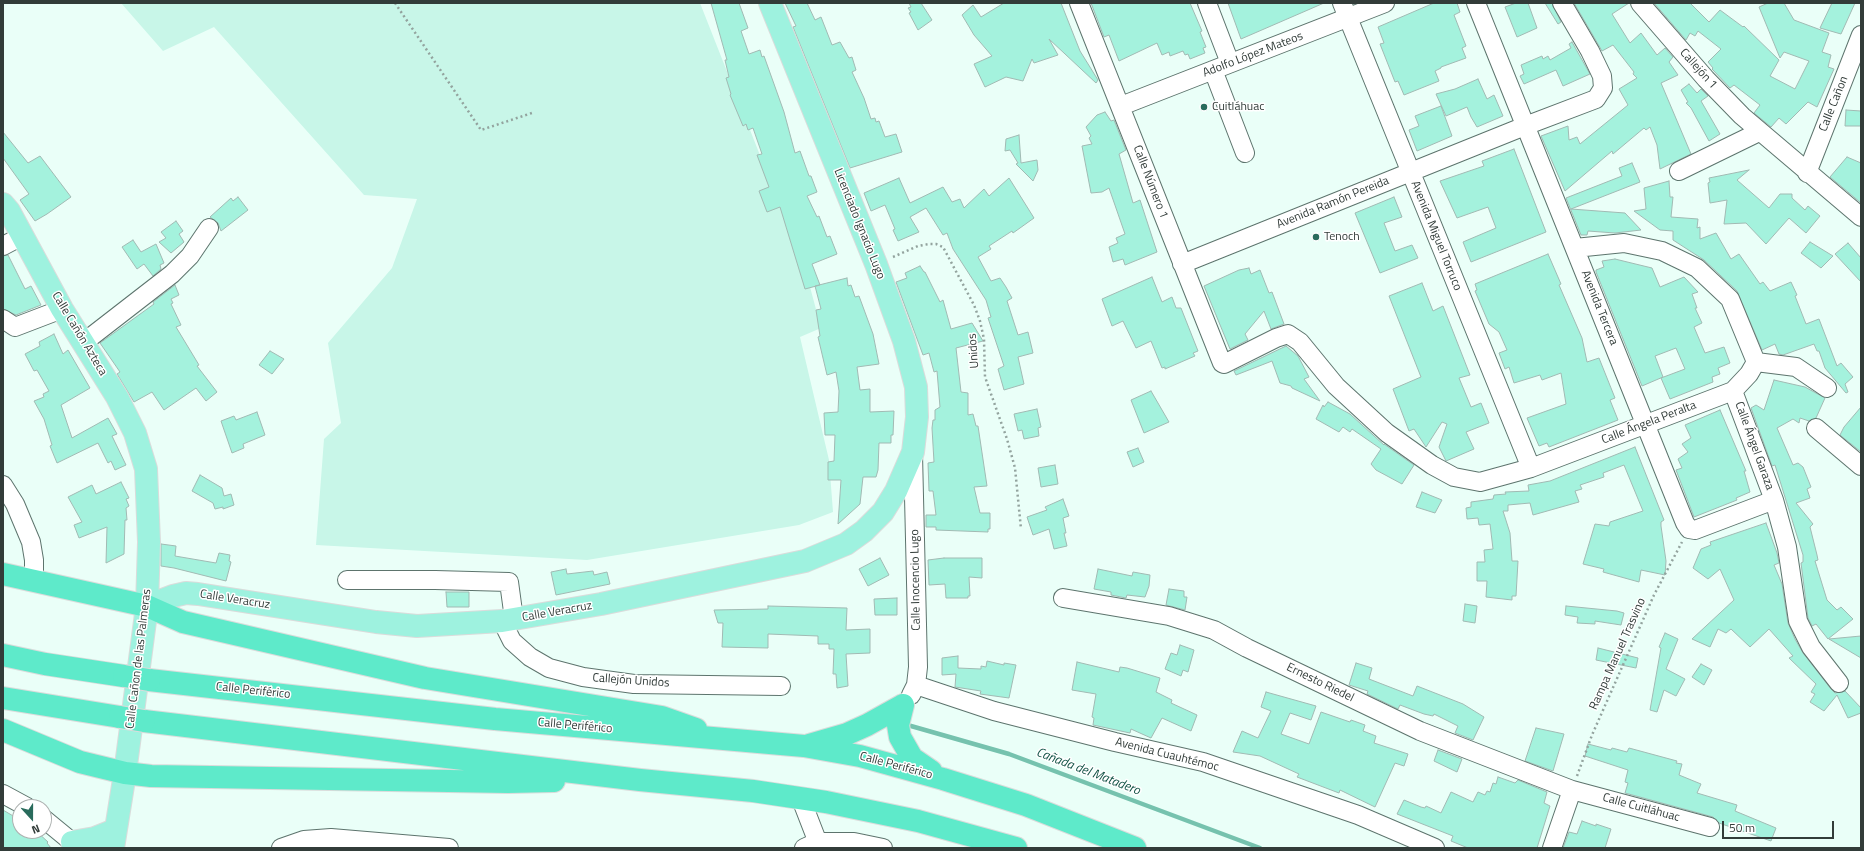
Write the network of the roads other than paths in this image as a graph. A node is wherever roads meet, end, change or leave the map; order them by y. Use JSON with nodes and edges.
{"nodes":[{"id":1,"x":770,"y":3,"type":"edge"},
{"id":2,"x":1079,"y":3,"type":"edge"},
{"id":3,"x":1207,"y":3,"type":"edge"},
{"id":4,"x":1385,"y":3,"type":"edge"},
{"id":5,"x":1476,"y":3,"type":"edge"},
{"id":6,"x":1562,"y":3,"type":"edge"},
{"id":7,"x":1640,"y":3,"type":"edge"},
{"id":8,"x":1344,"y":10,"type":"edge"},
{"id":9,"x":1861,"y":35,"type":"edge"},
{"id":10,"x":1230,"y":63,"type":"junction"},
{"id":11,"x":1213,"y":70,"type":"junction"},
{"id":12,"x":1121,"y":106,"type":"junction"},
{"id":13,"x":1525,"y":126,"type":"junction"},
{"id":14,"x":1759,"y":132,"type":"junction"},
{"id":15,"x":1245,"y":153,"type":"dead end"},
{"id":16,"x":1679,"y":171,"type":"dead end"},
{"id":17,"x":1410,"y":172,"type":"junction"},
{"id":18,"x":1807,"y":173,"type":"junction"},
{"id":19,"x":3,"y":204,"type":"edge"},
{"id":20,"x":1861,"y":217,"type":"edge"},
{"id":21,"x":209,"y":228,"type":"dead end"},
{"id":22,"x":22,"y":236,"type":"junction"},
{"id":23,"x":3,"y":246,"type":"edge"},
{"id":24,"x":1574,"y":248,"type":"junction"},
{"id":25,"x":1182,"y":264,"type":"junction"},
{"id":26,"x":62,"y":308,"type":"junction"},
{"id":27,"x":3,"y":320,"type":"edge"},
{"id":28,"x":83,"y":343,"type":"junction"},
{"id":29,"x":1221,"y":362,"type":"joint"},
{"id":30,"x":1756,"y":362,"type":"junction"},
{"id":31,"x":1827,"y":388,"type":"dead end"},
{"id":32,"x":1733,"y":391,"type":"junction"},
{"id":33,"x":1646,"y":424,"type":"junction"},
{"id":34,"x":1816,"y":428,"type":"dead end"},
{"id":35,"x":913,"y":452,"type":"junction"},
{"id":36,"x":1861,"y":466,"type":"edge"},
{"id":37,"x":1531,"y":468,"type":"junction"},
{"id":38,"x":146,"y":469,"type":"joint"},
{"id":39,"x":3,"y":485,"type":"edge"},
{"id":40,"x":1774,"y":500,"type":"junction"},
{"id":41,"x":3,"y":574,"type":"edge"},
{"id":42,"x":347,"y":580,"type":"dead end"},
{"id":43,"x":34,"y":581,"type":"junction"},
{"id":44,"x":1063,"y":598,"type":"dead end"},
{"id":45,"x":147,"y":606,"type":"junction"},
{"id":46,"x":508,"y":620,"type":"junction"},
{"id":47,"x":3,"y":655,"type":"edge"},
{"id":48,"x":1839,"y":683,"type":"dead end"},
{"id":49,"x":916,"y":685,"type":"junction"},
{"id":50,"x":782,"y":686,"type":"dead end"},
{"id":51,"x":3,"y":698,"type":"edge"},
{"id":52,"x":903,"y":705,"type":"junction"},
{"id":53,"x":3,"y":730,"type":"edge"},
{"id":54,"x":719,"y":739,"type":"junction"},
{"id":55,"x":804,"y":746,"type":"junction"},
{"id":56,"x":125,"y":773,"type":"junction"},
{"id":57,"x":943,"y":779,"type":"junction"},
{"id":58,"x":640,"y":780,"type":"junction"},
{"id":59,"x":1572,"y":790,"type":"junction"},
{"id":60,"x":3,"y":794,"type":"edge"},
{"id":61,"x":12,"y":799,"type":"edge"},
{"id":62,"x":801,"y":799,"type":"junction"},
{"id":63,"x":52,"y":825,"type":"edge"},
{"id":64,"x":1710,"y":827,"type":"dead end"},
{"id":65,"x":114,"y":839,"type":"edge"},
{"id":66,"x":74,"y":845,"type":"edge"},
{"id":67,"x":813,"y":846,"type":"edge"},
{"id":68,"x":281,"y":848,"type":"edge"},
{"id":69,"x":450,"y":848,"type":"edge"},
{"id":70,"x":883,"y":848,"type":"edge"},
{"id":71,"x":1016,"y":848,"type":"edge"},
{"id":72,"x":1136,"y":848,"type":"edge"},
{"id":73,"x":1435,"y":848,"type":"edge"},
{"id":74,"x":1552,"y":848,"type":"edge"}],
"edges":[{"from":1,"to":35,"type":"main road","name":"Licenciado Ignacio Lugo"},
{"from":2,"to":12,"type":"street","name":"Calle Número 1"},
{"from":3,"to":10,"type":"street"},
{"from":4,"to":8,"type":"street","name":"Adolfo López Mateos"},
{"from":5,"to":13,"type":"street","name":"Avenida Tercera"},
{"from":6,"to":13,"type":"street","name":"Avenida Ramón Pereida"},
{"from":7,"to":14,"type":"street","name":"Callejón 1"},
{"from":8,"to":10,"type":"street","name":"Adolfo López Mateos"},
{"from":8,"to":17,"type":"street","name":"Avenida Miguel Torruco"},
{"from":9,"to":18,"type":"street","name":"Calle Cañon"},
{"from":10,"to":11,"type":"street","name":"Adolfo López Mateos"},
{"from":11,"to":12,"type":"street","name":"Adolfo López Mateos"},
{"from":11,"to":15,"type":"street"},
{"from":12,"to":25,"type":"street","name":"Calle Número 1"},
{"from":13,"to":17,"type":"street","name":"Avenida Ramón Pereida"},
{"from":13,"to":24,"type":"street","name":"Avenida Tercera"},
{"from":14,"to":16,"type":"street"},
{"from":14,"to":18,"type":"street","name":"Callejón 1"},
{"from":17,"to":25,"type":"street","name":"Avenida Ramón Pereida"},
{"from":17,"to":37,"type":"street","name":"Avenida Miguel Torruco"},
{"from":18,"to":20,"type":"street","name":"Callejón 1"},
{"from":19,"to":22,"type":"main road","name":"Calle Cañón Azteca"},
{"from":21,"to":28,"type":"street"},
{"from":22,"to":23,"type":"street"},
{"from":22,"to":26,"type":"main road","name":"Calle Cañón Azteca"},
{"from":24,"to":30,"type":"street"},
{"from":24,"to":33,"type":"street","name":"Avenida Tercera"},
{"from":25,"to":29,"type":"street","name":"Calle Número 1"},
{"from":26,"to":27,"type":"street"},
{"from":26,"to":28,"type":"main road","name":"Calle Cañón Azteca"},
{"from":28,"to":38,"type":"main road","name":"Calle Cañón Azteca"},
{"from":29,"to":37,"type":"street","name":"Calle Ángela Peralta"},
{"from":30,"to":31,"type":"street"},
{"from":30,"to":32,"type":"street","name":"Calle Ángela Peralta"},
{"from":32,"to":33,"type":"street","name":"Calle Ángela Peralta"},
{"from":32,"to":40,"type":"street","name":"Calle Ángel Garaza"},
{"from":33,"to":37,"type":"street","name":"Calle Ángela Peralta"},
{"from":33,"to":40,"type":"street","name":"Avenida Tercera"},
{"from":34,"to":36,"type":"street"},
{"from":35,"to":46,"type":"main road","name":"Calle Veracruz"},
{"from":35,"to":49,"type":"street","name":"Calle Inocencio Lugo"},
{"from":38,"to":45,"type":"main road","name":"Calle Cañon de las Palmeras"},
{"from":39,"to":43,"type":"street"},
{"from":40,"to":48,"type":"street","name":"Calle Ángel Garaza"},
{"from":41,"to":43,"type":"highway"},
{"from":42,"to":46,"type":"street"},
{"from":43,"to":45,"type":"highway"},
{"from":44,"to":59,"type":"street","name":"Ernesto Riedel"},
{"from":45,"to":46,"type":"main road","name":"Calle Veracruz"},
{"from":45,"to":54,"type":"highway"},
{"from":45,"to":56,"type":"main road","name":"Calle Cañon de las Palmeras"},
{"from":46,"to":50,"type":"street","name":"Callejón Unidos"},
{"from":47,"to":54,"type":"highway","name":"Calle Periférico","bridge":true},
{"from":49,"to":52,"type":"street","name":"Calle Inocencio Lugo"},
{"from":49,"to":73,"type":"street","name":"Avenida Cuauhtémoc"},
{"from":51,"to":58,"type":"highway","bridge":true},
{"from":52,"to":55,"type":"highway"},
{"from":52,"to":57,"type":"highway"},
{"from":53,"to":56,"type":"highway"},
{"from":54,"to":55,"type":"highway","name":"Calle Periférico"},
{"from":55,"to":57,"type":"highway","name":"Calle Periférico"},
{"from":56,"to":58,"type":"highway"},
{"from":56,"to":65,"type":"main road","name":"Calle Cañon de las Palmeras"},
{"from":57,"to":72,"type":"highway","name":"Calle Periférico"},
{"from":58,"to":62,"type":"highway"},
{"from":59,"to":64,"type":"street","name":"Calle Cuitláhuac"},
{"from":59,"to":74,"type":"street"},
{"from":60,"to":61,"type":"street"},
{"from":62,"to":67,"type":"street"},
{"from":62,"to":71,"type":"highway"},
{"from":63,"to":66,"type":"street"},
{"from":65,"to":66,"type":"main road"},
{"from":67,"to":70,"type":"street"},
{"from":68,"to":69,"type":"street"}]}
